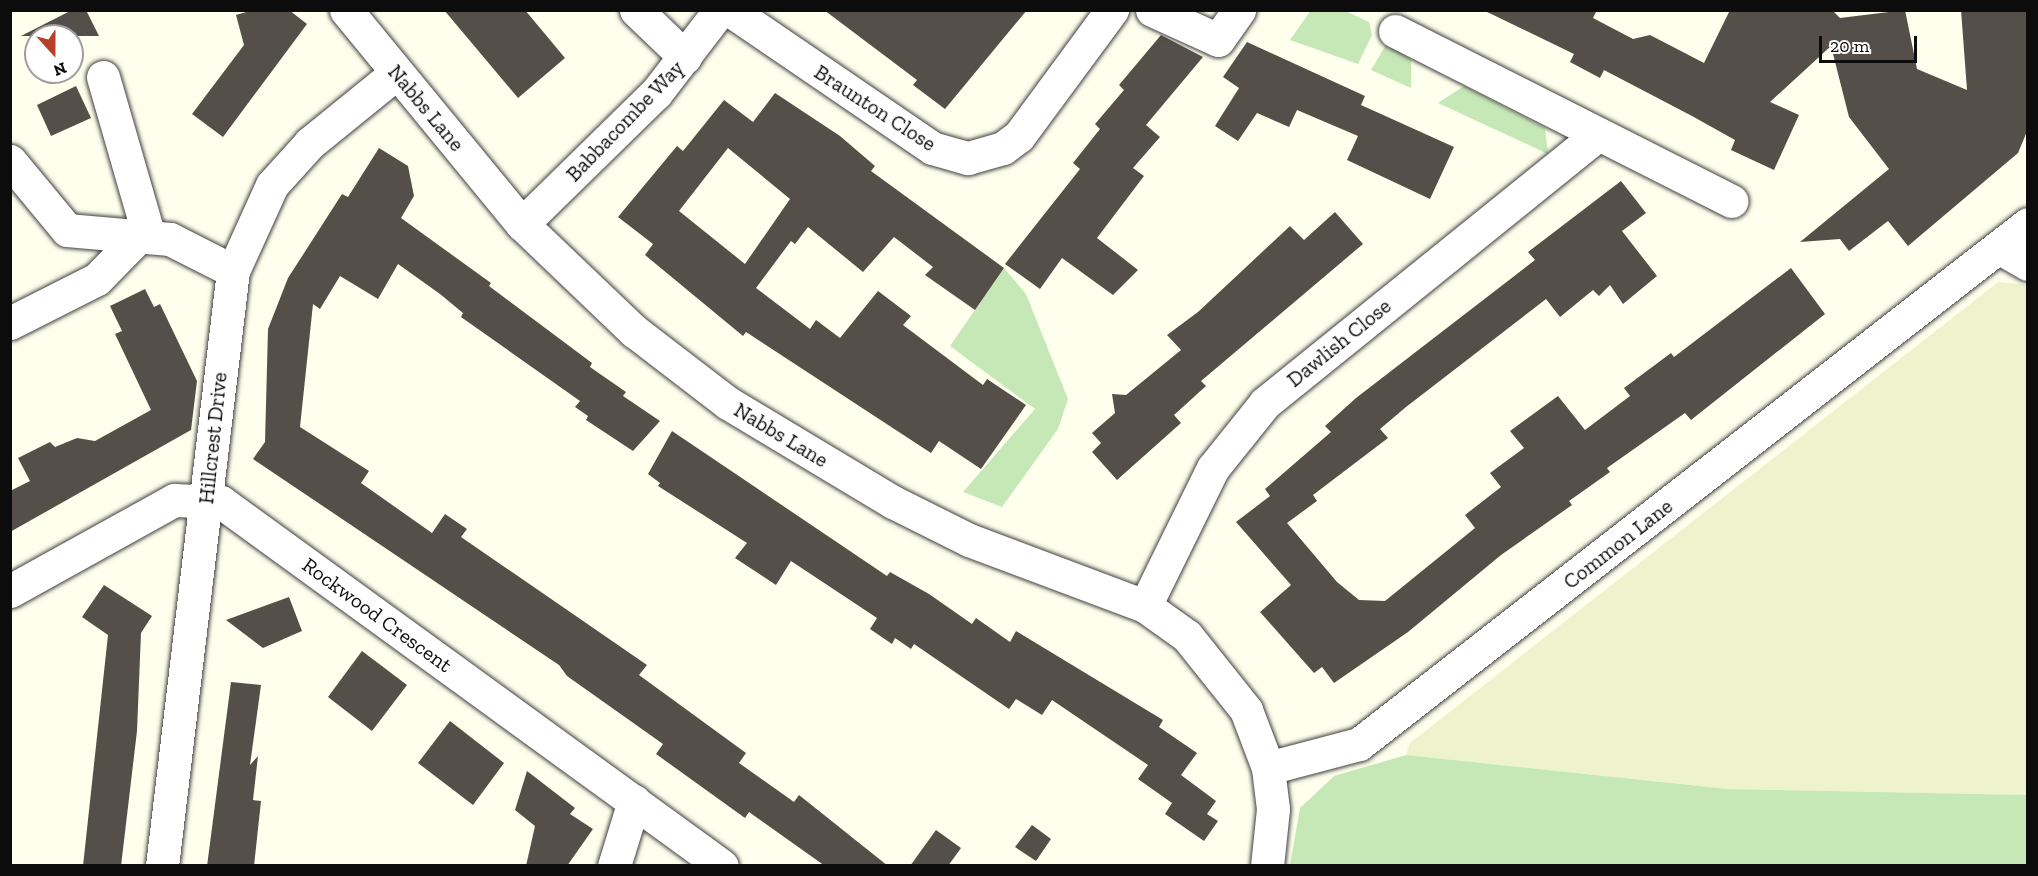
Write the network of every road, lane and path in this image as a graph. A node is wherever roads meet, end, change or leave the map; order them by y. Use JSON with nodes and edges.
{"nodes":[{"id":1,"x":346,"y":10,"type":"edge"},
{"id":2,"x":636,"y":10,"type":"edge"},
{"id":3,"x":720,"y":10,"type":"edge"},
{"id":4,"x":730,"y":10,"type":"edge"},
{"id":5,"x":1112,"y":10,"type":"edge"},
{"id":6,"x":1152,"y":10,"type":"edge"},
{"id":7,"x":1239,"y":10,"type":"edge"},
{"id":8,"x":1395,"y":31,"type":"dead end"},
{"id":9,"x":685,"y":57,"type":"junction"},
{"id":10,"x":396,"y":73,"type":"junction"},
{"id":11,"x":103,"y":77,"type":"dead end"},
{"id":12,"x":1598,"y":134,"type":"junction"},
{"id":13,"x":10,"y":161,"type":"edge"},
{"id":14,"x":1732,"y":201,"type":"dead end"},
{"id":15,"x":522,"y":224,"type":"junction"},
{"id":16,"x":2028,"y":224,"type":"edge"},
{"id":17,"x":145,"y":235,"type":"junction"},
{"id":18,"x":2014,"y":256,"type":"edge"},
{"id":19,"x":233,"y":271,"type":"junction"},
{"id":20,"x":10,"y":323,"type":"edge"},
{"id":21,"x":206,"y":501,"type":"junction"},
{"id":22,"x":10,"y":591,"type":"edge"},
{"id":23,"x":1145,"y":606,"type":"junction"},
{"id":24,"x":1268,"y":768,"type":"junction"},
{"id":25,"x":634,"y":801,"type":"junction"},
{"id":26,"x":162,"y":866,"type":"edge"},
{"id":27,"x":614,"y":866,"type":"edge"},
{"id":28,"x":722,"y":866,"type":"edge"},
{"id":29,"x":1267,"y":866,"type":"edge"}],
"edges":[{"from":1,"to":10,"type":"street","name":"Nabbs Lane"},
{"from":2,"to":9,"type":"street"},
{"from":3,"to":9,"type":"street","name":"Babbacombe Way"},
{"from":4,"to":5,"type":"street","name":"Braunton Close"},
{"from":6,"to":7,"type":"street"},
{"from":8,"to":12,"type":"street"},
{"from":9,"to":15,"type":"street","name":"Babbacombe Way"},
{"from":10,"to":15,"type":"street","name":"Nabbs Lane"},
{"from":10,"to":19,"type":"street","name":"Hillcrest Drive"},
{"from":11,"to":17,"type":"street"},
{"from":12,"to":14,"type":"street"},
{"from":12,"to":23,"type":"street","name":"Dawlish Close"},
{"from":13,"to":17,"type":"street"},
{"from":15,"to":23,"type":"street","name":"Nabbs Lane"},
{"from":16,"to":18,"type":"street","name":"Common Lane"},
{"from":17,"to":19,"type":"street"},
{"from":17,"to":20,"type":"street"},
{"from":18,"to":24,"type":"street","name":"Common Lane"},
{"from":19,"to":21,"type":"street","name":"Hillcrest Drive"},
{"from":21,"to":22,"type":"street","name":"Rockwood Crescent"},
{"from":21,"to":25,"type":"street","name":"Rockwood Crescent"},
{"from":21,"to":26,"type":"street","name":"Hillcrest Drive"},
{"from":23,"to":24,"type":"street","name":"Nabbs Lane"},
{"from":24,"to":29,"type":"street"},
{"from":25,"to":27,"type":"street"},
{"from":25,"to":28,"type":"street","name":"Rockwood Crescent"}]}
